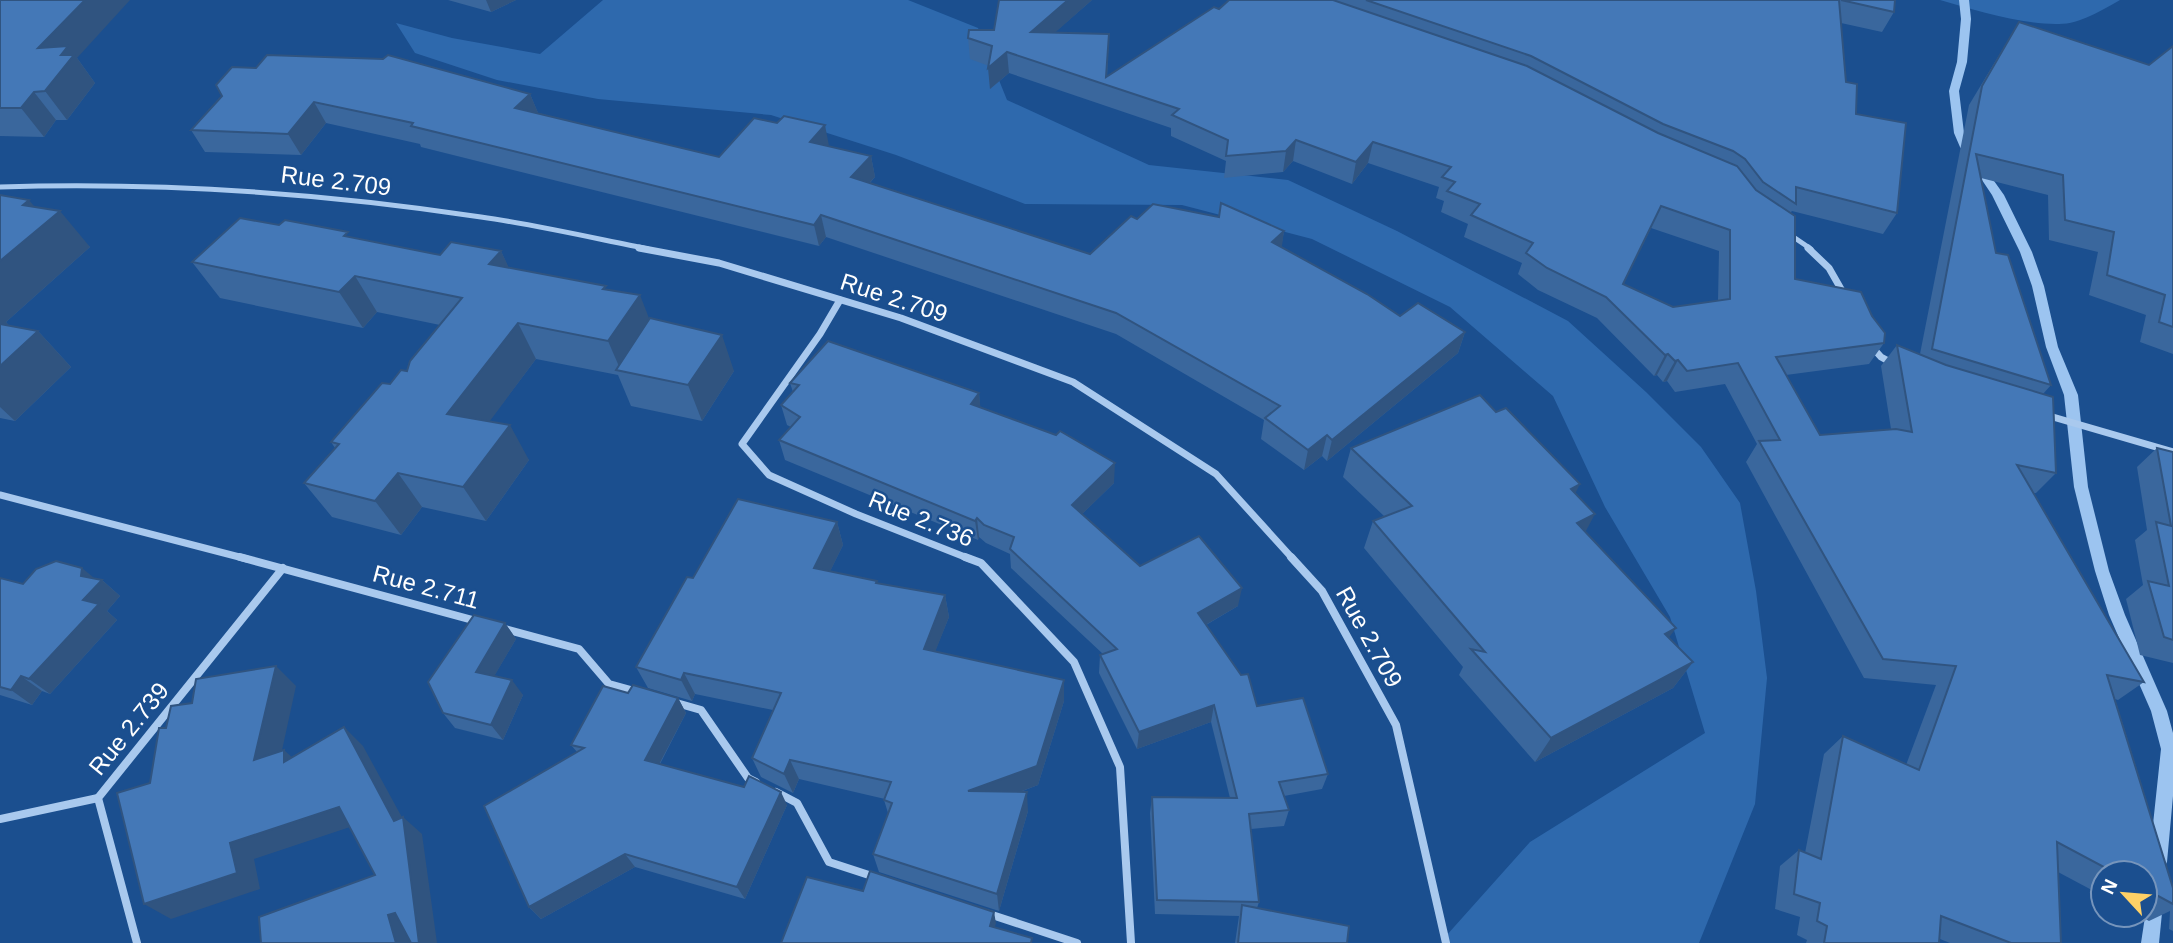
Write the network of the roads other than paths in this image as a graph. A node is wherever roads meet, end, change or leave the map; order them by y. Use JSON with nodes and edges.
{"nodes":[{"id":1,"x":0,"y":187,"type":"edge"},
{"id":2,"x":1782,"y":230,"type":"edge"},
{"id":3,"x":840,"y":300,"type":"junction"},
{"id":4,"x":1850,"y":305,"type":"edge"},
{"id":5,"x":1869,"y":344,"type":"edge"},
{"id":6,"x":1899,"y":366,"type":"edge"},
{"id":7,"x":2036,"y":412,"type":"edge"},
{"id":8,"x":2173,"y":452,"type":"edge"},
{"id":9,"x":0,"y":495,"type":"edge"},
{"id":10,"x":283,"y":568,"type":"junction"},
{"id":11,"x":649,"y":695,"type":"edge"},
{"id":12,"x":662,"y":699,"type":"edge"},
{"id":13,"x":98,"y":798,"type":"junction"},
{"id":14,"x":0,"y":819,"type":"edge"},
{"id":15,"x":881,"y":879,"type":"edge"},
{"id":16,"x":973,"y":909,"type":"edge"},
{"id":17,"x":137,"y":943,"type":"edge"},
{"id":18,"x":1077,"y":943,"type":"edge"},
{"id":19,"x":1131,"y":943,"type":"edge"},
{"id":20,"x":1446,"y":943,"type":"edge"}],
"edges":[{"from":1,"to":3,"type":"street","name":"Rue 2.709"},
{"from":2,"to":4,"type":"street"},
{"from":3,"to":19,"type":"street","name":"Rue 2.736"},
{"from":3,"to":20,"type":"street","name":"Rue 2.709"},
{"from":5,"to":6,"type":"street"},
{"from":7,"to":8,"type":"street"},
{"from":9,"to":10,"type":"street","name":"Rue 2.711"},
{"from":10,"to":11,"type":"street","name":"Rue 2.711"},
{"from":10,"to":13,"type":"street","name":"Rue 2.739"},
{"from":12,"to":15,"type":"street"},
{"from":13,"to":14,"type":"street"},
{"from":13,"to":17,"type":"street","name":"Rue 2.739"},
{"from":16,"to":18,"type":"street"}]}
